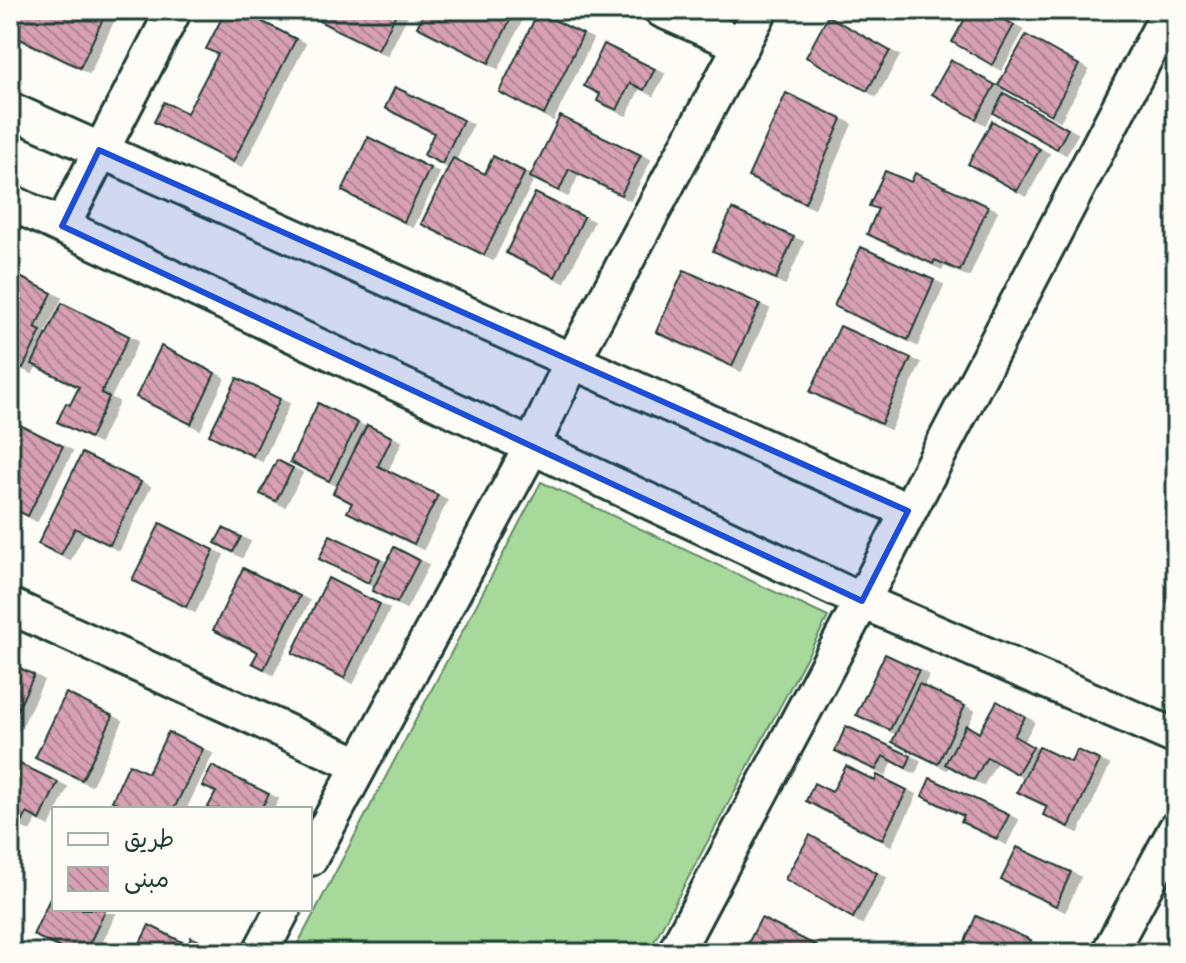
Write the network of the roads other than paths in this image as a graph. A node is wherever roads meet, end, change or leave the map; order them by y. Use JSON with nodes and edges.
{"nodes":[{"id":1,"x":174,"y":10,"type":"edge"},
{"id":2,"x":662,"y":10,"type":"edge"},
{"id":3,"x":760,"y":10,"type":"edge"},
{"id":4,"x":1170,"y":10,"type":"edge"},
{"id":5,"x":742,"y":45,"type":"junction"},
{"id":6,"x":10,"y":110,"type":"edge"},
{"id":7,"x":99,"y":150,"type":"junction"},
{"id":8,"x":10,"y":202,"type":"edge"},
{"id":9,"x":62,"y":226,"type":"junction"},
{"id":10,"x":572,"y":362,"type":"junction"},
{"id":11,"x":531,"y":448,"type":"junction"},
{"id":12,"x":908,"y":511,"type":"junction"},
{"id":13,"x":862,"y":601,"type":"junction"},
{"id":14,"x":10,"y":606,"type":"edge"},
{"id":15,"x":1176,"y":737,"type":"edge"},
{"id":16,"x":359,"y":765,"type":"junction"},
{"id":17,"x":1176,"y":829,"type":"edge"},
{"id":18,"x":312,"y":854,"type":"edge"},
{"id":19,"x":282,"y":911,"type":"edge"},
{"id":20,"x":260,"y":953,"type":"edge"},
{"id":21,"x":675,"y":953,"type":"edge"},
{"id":22,"x":1109,"y":953,"type":"edge"}],
"edges":[{"from":1,"to":7,"type":"street"},
{"from":2,"to":5,"type":"street"},
{"from":3,"to":5,"type":"street"},
{"from":4,"to":12,"type":"street"},
{"from":5,"to":10,"type":"street"},
{"from":6,"to":7,"type":"street"},
{"from":7,"to":9,"type":"street"},
{"from":7,"to":10,"type":"street"},
{"from":8,"to":9,"type":"street"},
{"from":9,"to":11,"type":"street"},
{"from":10,"to":11,"type":"street"},
{"from":10,"to":12,"type":"street"},
{"from":11,"to":13,"type":"street"},
{"from":11,"to":16,"type":"street"},
{"from":12,"to":13,"type":"street"},
{"from":13,"to":15,"type":"street"},
{"from":13,"to":21,"type":"street"},
{"from":14,"to":16,"type":"street"},
{"from":16,"to":18,"type":"street"},
{"from":17,"to":22,"type":"street"},
{"from":19,"to":20,"type":"street"}]}
